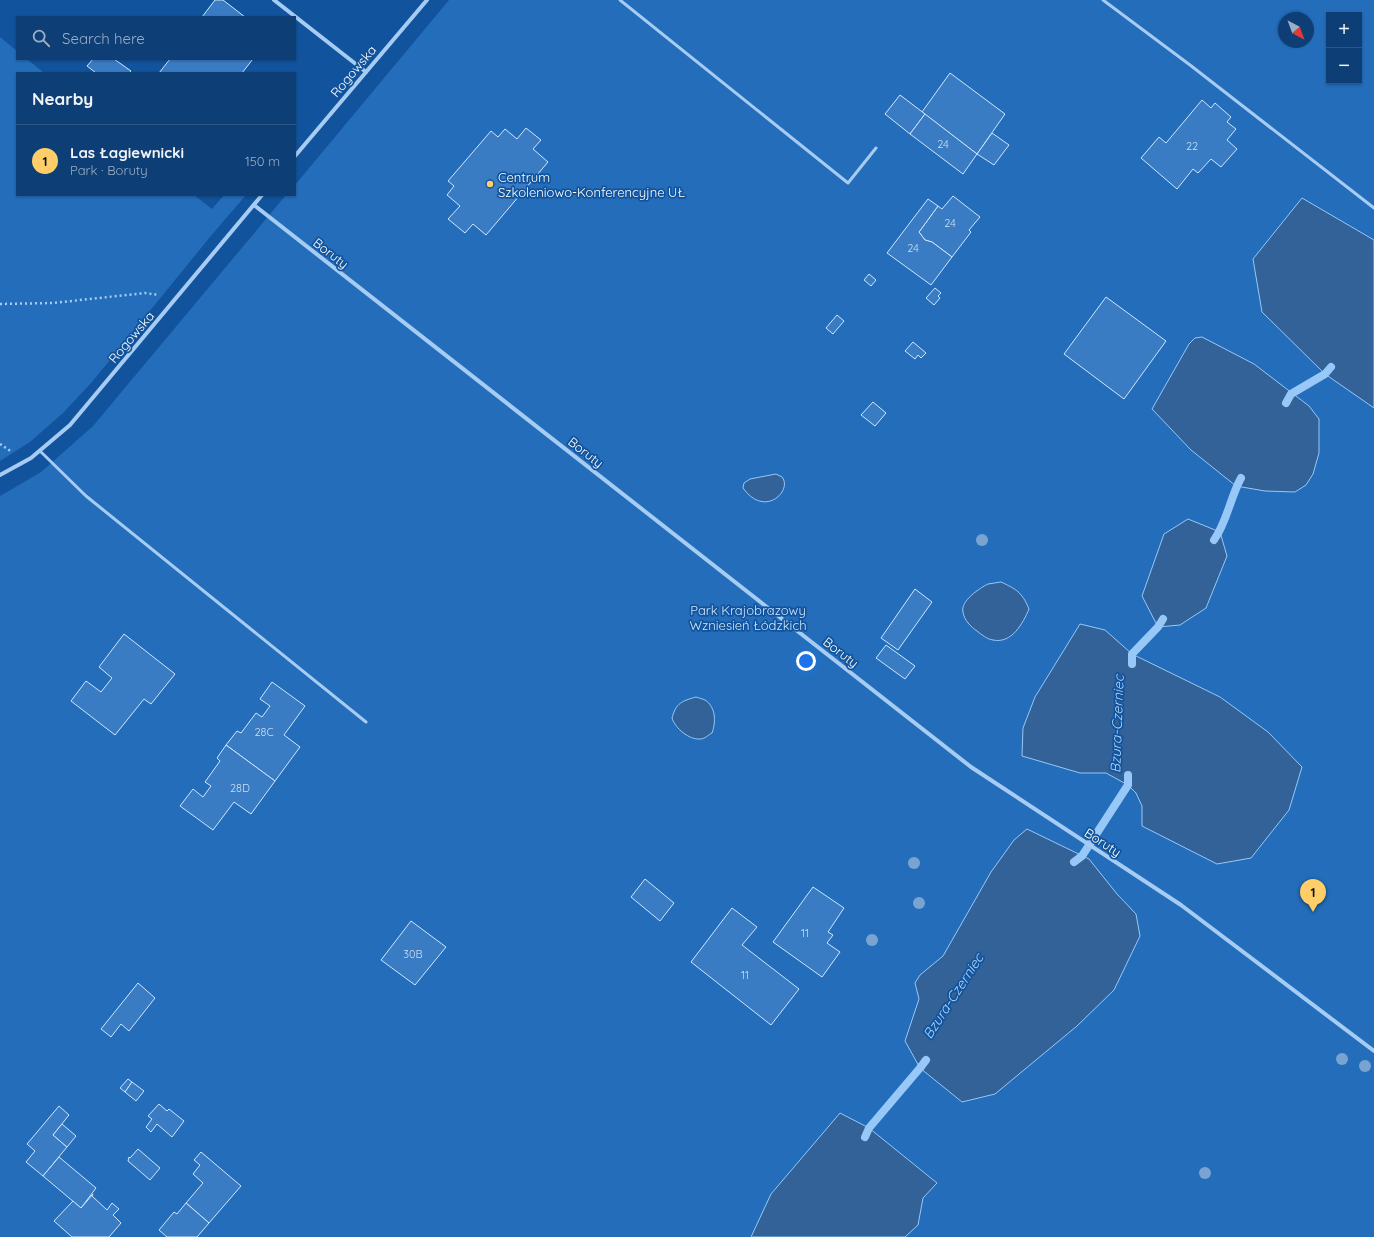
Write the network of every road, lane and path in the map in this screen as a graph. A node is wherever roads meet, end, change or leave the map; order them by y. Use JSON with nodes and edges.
{"nodes":[{"id":1,"x":274,"y":0,"type":"edge"},
{"id":2,"x":427,"y":0,"type":"edge"},
{"id":3,"x":620,"y":0,"type":"edge"},
{"id":4,"x":1103,"y":0,"type":"edge"},
{"id":5,"x":294,"y":16,"type":"edge"},
{"id":6,"x":296,"y":17,"type":"edge"},
{"id":7,"x":366,"y":72,"type":"junction"},
{"id":8,"x":876,"y":148,"type":"dead end"},
{"id":9,"x":296,"y":155,"type":"edge"},
{"id":10,"x":261,"y":196,"type":"edge"},
{"id":11,"x":254,"y":205,"type":"junction"},
{"id":12,"x":1374,"y":208,"type":"edge"},
{"id":13,"x":178,"y":296,"type":"junction"},
{"id":14,"x":0,"y":304,"type":"edge"},
{"id":15,"x":40,"y":451,"type":"junction"},
{"id":16,"x":0,"y":475,"type":"edge"},
{"id":17,"x":366,"y":722,"type":"dead end"},
{"id":18,"x":1374,"y":1051,"type":"edge"}],
"edges":[{"from":1,"to":5,"type":"street"},
{"from":2,"to":7,"type":"street","name":"Rogowska"},
{"from":3,"to":8,"type":"lane"},
{"from":4,"to":12,"type":"lane"},
{"from":6,"to":7,"type":"street"},
{"from":7,"to":9,"type":"street","name":"Rogowska"},
{"from":10,"to":11,"type":"street","name":"Rogowska"},
{"from":11,"to":13,"type":"street","name":"Rogowska"},
{"from":11,"to":18,"type":"street","name":"Boruty"},
{"from":13,"to":14,"type":"path"},
{"from":13,"to":15,"type":"street","name":"Rogowska"},
{"from":15,"to":16,"type":"street","name":"Rogowska"},
{"from":15,"to":17,"type":"lane"}]}
